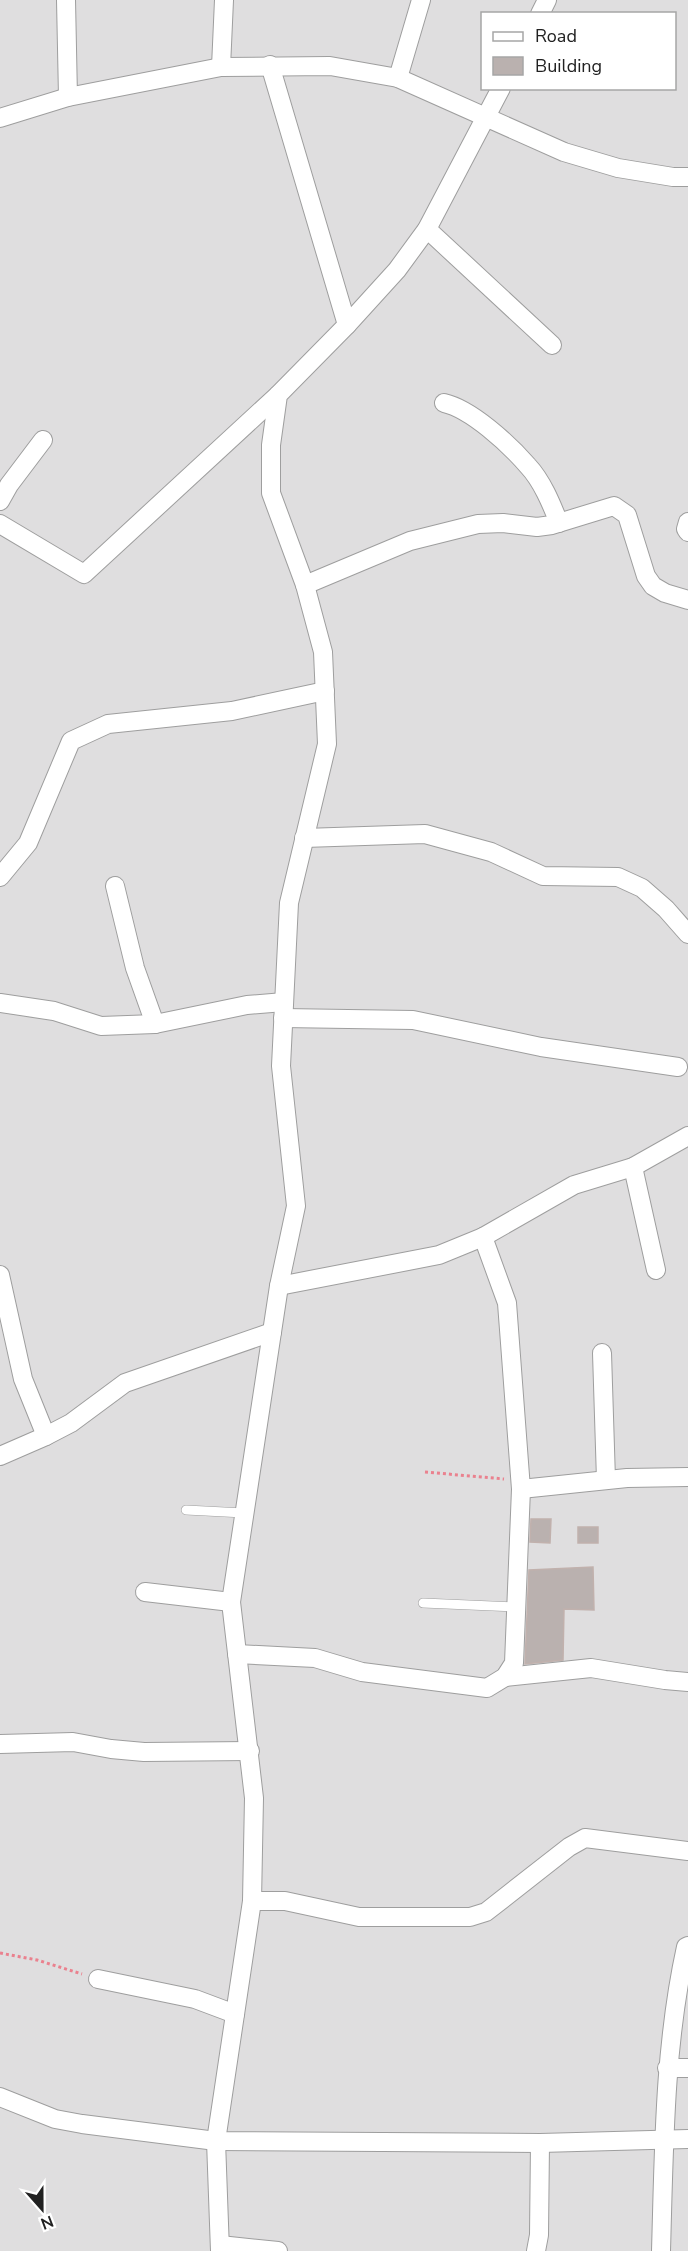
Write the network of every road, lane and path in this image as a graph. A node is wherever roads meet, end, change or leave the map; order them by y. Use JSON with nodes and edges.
{"nodes":[{"id":1,"x":66,"y":0,"type":"edge"},
{"id":2,"x":224,"y":0,"type":"edge"},
{"id":3,"x":421,"y":0,"type":"edge"},
{"id":4,"x":270,"y":65,"type":"junction"},
{"id":5,"x":222,"y":67,"type":"junction"},
{"id":6,"x":398,"y":78,"type":"junction"},
{"id":7,"x":500,"y":90,"type":"edge"},
{"id":8,"x":68,"y":97,"type":"junction"},
{"id":9,"x":487,"y":117,"type":"junction"},
{"id":10,"x":0,"y":118,"type":"edge"},
{"id":11,"x":688,"y":177,"type":"edge"},
{"id":12,"x":428,"y":230,"type":"junction"},
{"id":13,"x":347,"y":326,"type":"junction"},
{"id":14,"x":552,"y":345,"type":"dead end"},
{"id":15,"x":278,"y":394,"type":"junction"},
{"id":16,"x":444,"y":403,"type":"dead end"},
{"id":17,"x":43,"y":440,"type":"dead end"},
{"id":18,"x":0,"y":501,"type":"edge"},
{"id":19,"x":688,"y":522,"type":"edge"},
{"id":20,"x":559,"y":523,"type":"junction"},
{"id":21,"x":0,"y":524,"type":"edge"},
{"id":22,"x":688,"y":532,"type":"edge"},
{"id":23,"x":305,"y":585,"type":"junction"},
{"id":24,"x":688,"y":600,"type":"edge"},
{"id":25,"x":325,"y":692,"type":"junction"},
{"id":26,"x":304,"y":838,"type":"junction"},
{"id":27,"x":0,"y":877,"type":"edge"},
{"id":28,"x":115,"y":886,"type":"dead end"},
{"id":29,"x":688,"y":934,"type":"edge"},
{"id":30,"x":0,"y":1003,"type":"edge"},
{"id":31,"x":284,"y":1010,"type":"junction"},
{"id":32,"x":155,"y":1024,"type":"junction"},
{"id":33,"x":678,"y":1067,"type":"dead end"},
{"id":34,"x":688,"y":1136,"type":"edge"},
{"id":35,"x":633,"y":1167,"type":"junction"},
{"id":36,"x":483,"y":1238,"type":"junction"},
{"id":37,"x":656,"y":1270,"type":"dead end"},
{"id":38,"x":0,"y":1275,"type":"edge"},
{"id":39,"x":279,"y":1286,"type":"junction"},
{"id":40,"x":272,"y":1332,"type":"junction"},
{"id":41,"x":602,"y":1353,"type":"dead end"},
{"id":42,"x":46,"y":1436,"type":"junction"},
{"id":43,"x":0,"y":1456,"type":"edge"},
{"id":44,"x":425,"y":1472,"type":"dead end"},
{"id":45,"x":688,"y":1477,"type":"edge"},
{"id":46,"x":606,"y":1480,"type":"junction"},
{"id":47,"x":521,"y":1485,"type":"junction"},
{"id":48,"x":186,"y":1510,"type":"dead end"},
{"id":49,"x":244,"y":1513,"type":"junction"},
{"id":50,"x":145,"y":1592,"type":"dead end"},
{"id":51,"x":231,"y":1602,"type":"junction"},
{"id":52,"x":423,"y":1603,"type":"dead end"},
{"id":53,"x":516,"y":1607,"type":"junction"},
{"id":54,"x":237,"y":1654,"type":"junction"},
{"id":55,"x":505,"y":1677,"type":"junction"},
{"id":56,"x":688,"y":1682,"type":"edge"},
{"id":57,"x":0,"y":1744,"type":"edge"},
{"id":58,"x":250,"y":1751,"type":"junction"},
{"id":59,"x":688,"y":1851,"type":"edge"},
{"id":60,"x":252,"y":1901,"type":"junction"},
{"id":61,"x":688,"y":1946,"type":"edge"},
{"id":62,"x":0,"y":1953,"type":"edge"},
{"id":63,"x":98,"y":1979,"type":"joint"},
{"id":64,"x":235,"y":2014,"type":"junction"},
{"id":65,"x":667,"y":2068,"type":"junction"},
{"id":66,"x":688,"y":2068,"type":"edge"},
{"id":67,"x":0,"y":2097,"type":"edge"},
{"id":68,"x":665,"y":2139,"type":"junction"},
{"id":69,"x":688,"y":2139,"type":"edge"},
{"id":70,"x":216,"y":2141,"type":"junction"},
{"id":71,"x":540,"y":2143,"type":"junction"},
{"id":72,"x":220,"y":2248,"type":"edge"},
{"id":73,"x":278,"y":2251,"type":"edge"},
{"id":74,"x":536,"y":2251,"type":"edge"},
{"id":75,"x":661,"y":2251,"type":"edge"}],
"edges":[{"from":1,"to":8,"type":"street"},
{"from":2,"to":5,"type":"street"},
{"from":3,"to":6,"type":"street"},
{"from":4,"to":5,"type":"street"},
{"from":4,"to":6,"type":"street"},
{"from":4,"to":13,"type":"street"},
{"from":5,"to":8,"type":"street"},
{"from":6,"to":9,"type":"street"},
{"from":7,"to":9,"type":"street"},
{"from":8,"to":10,"type":"street"},
{"from":9,"to":11,"type":"street"},
{"from":9,"to":12,"type":"street"},
{"from":12,"to":13,"type":"street"},
{"from":12,"to":14,"type":"street"},
{"from":13,"to":15,"type":"street"},
{"from":15,"to":21,"type":"street"},
{"from":15,"to":23,"type":"street"},
{"from":16,"to":20,"type":"street"},
{"from":17,"to":18,"type":"street"},
{"from":19,"to":22,"type":"street"},
{"from":20,"to":23,"type":"street"},
{"from":20,"to":24,"type":"street"},
{"from":23,"to":25,"type":"street"},
{"from":25,"to":26,"type":"street"},
{"from":25,"to":27,"type":"street"},
{"from":26,"to":29,"type":"street"},
{"from":26,"to":31,"type":"street"},
{"from":28,"to":32,"type":"street"},
{"from":30,"to":32,"type":"street"},
{"from":31,"to":32,"type":"street"},
{"from":31,"to":33,"type":"street"},
{"from":31,"to":39,"type":"street"},
{"from":34,"to":35,"type":"street"},
{"from":35,"to":36,"type":"street"},
{"from":35,"to":37,"type":"street"},
{"from":36,"to":39,"type":"street"},
{"from":36,"to":47,"type":"street"},
{"from":38,"to":42,"type":"street"},
{"from":39,"to":40,"type":"street"},
{"from":40,"to":42,"type":"street"},
{"from":40,"to":49,"type":"street"},
{"from":41,"to":46,"type":"street"},
{"from":42,"to":43,"type":"street"},
{"from":44,"to":47,"type":"path"},
{"from":45,"to":46,"type":"street"},
{"from":46,"to":47,"type":"street"},
{"from":47,"to":53,"type":"street"},
{"from":48,"to":49,"type":"lane"},
{"from":49,"to":51,"type":"street"},
{"from":50,"to":51,"type":"street"},
{"from":51,"to":54,"type":"street"},
{"from":52,"to":53,"type":"lane"},
{"from":53,"to":55,"type":"street"},
{"from":54,"to":55,"type":"street"},
{"from":54,"to":58,"type":"street"},
{"from":55,"to":56,"type":"street"},
{"from":57,"to":58,"type":"street"},
{"from":58,"to":60,"type":"street"},
{"from":59,"to":60,"type":"street"},
{"from":60,"to":64,"type":"street"},
{"from":61,"to":65,"type":"street"},
{"from":62,"to":63,"type":"path"},
{"from":63,"to":64,"type":"street"},
{"from":64,"to":70,"type":"street"},
{"from":65,"to":66,"type":"street"},
{"from":65,"to":68,"type":"street"},
{"from":67,"to":70,"type":"street"},
{"from":68,"to":69,"type":"street"},
{"from":68,"to":71,"type":"street"},
{"from":68,"to":75,"type":"street"},
{"from":70,"to":71,"type":"street"},
{"from":70,"to":72,"type":"street"},
{"from":71,"to":74,"type":"street"},
{"from":72,"to":73,"type":"street"}]}
